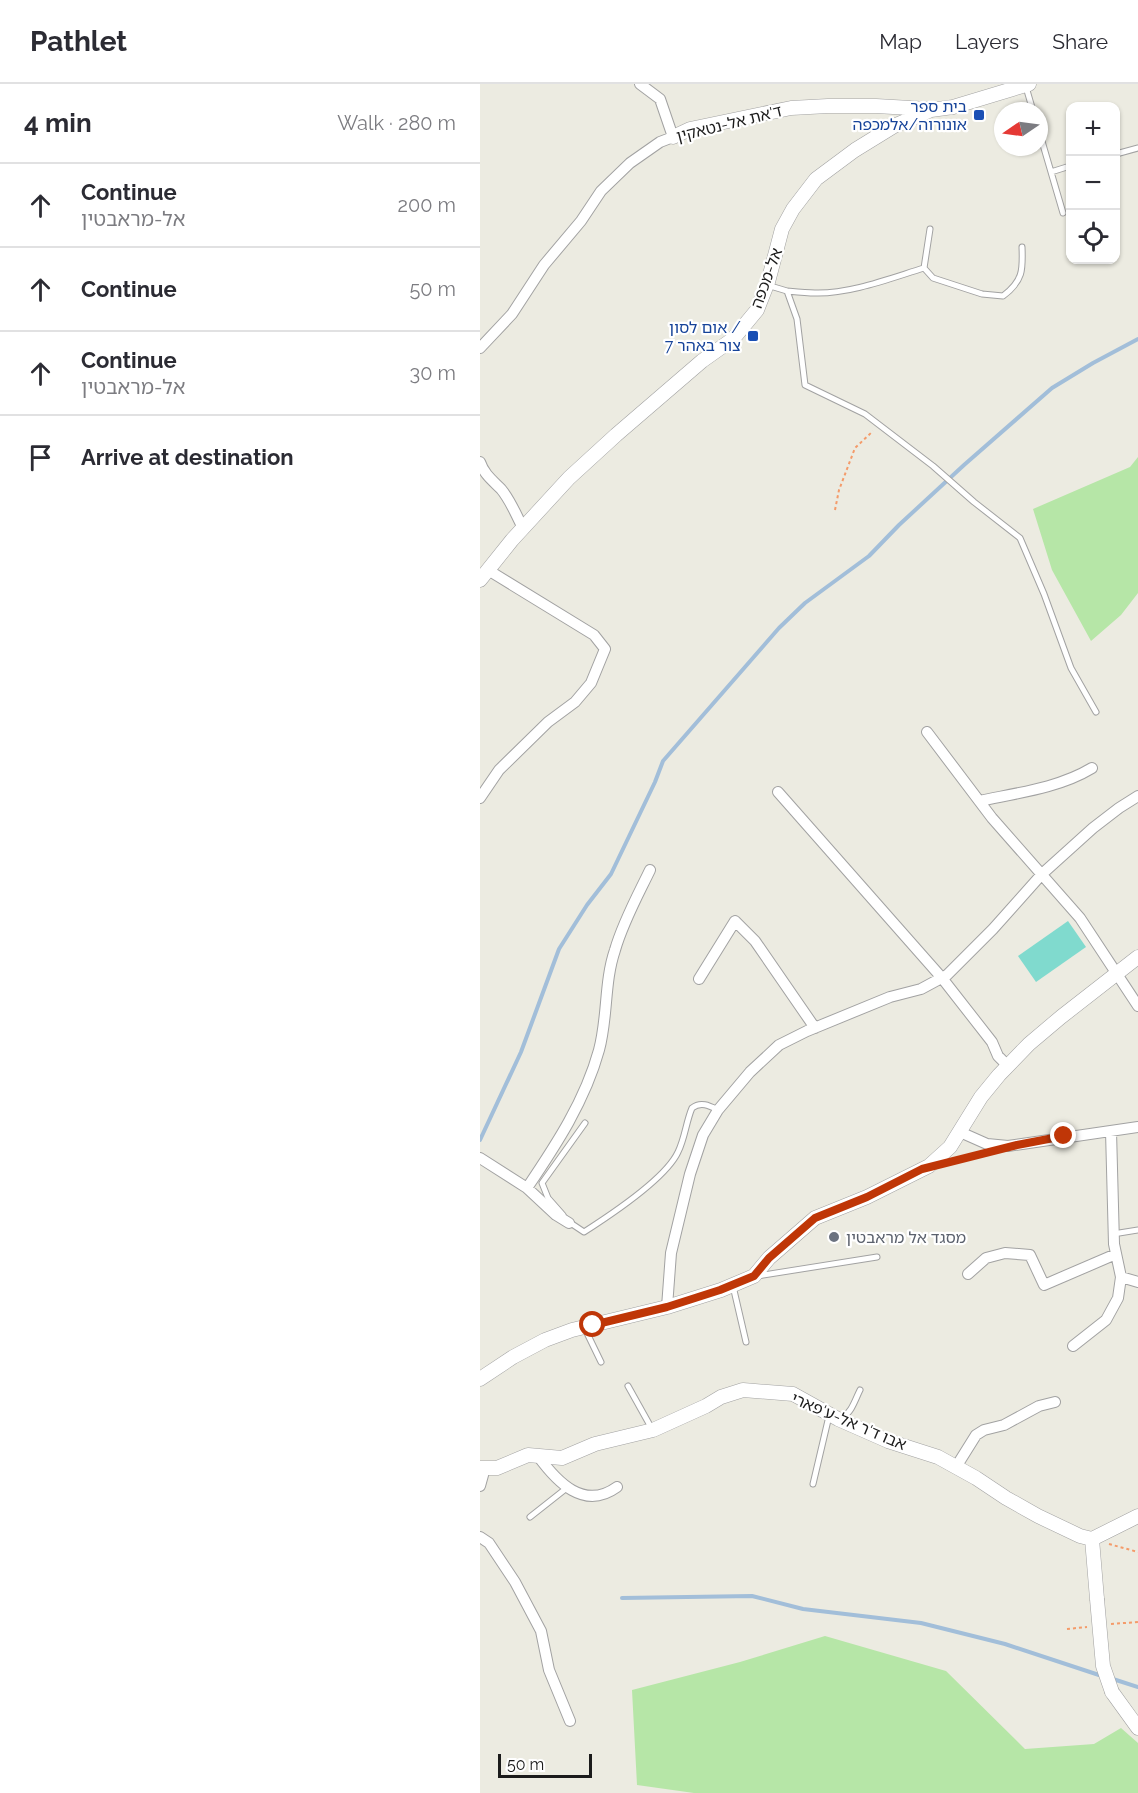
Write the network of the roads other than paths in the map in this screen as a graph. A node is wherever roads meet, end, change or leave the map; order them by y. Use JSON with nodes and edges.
{"nodes":[{"id":1,"x":640,"y":84,"type":"edge"},
{"id":2,"x":1028,"y":85,"type":"edge"},
{"id":3,"x":1031,"y":102,"type":"edge"},
{"id":4,"x":931,"y":110,"type":"junction"},
{"id":5,"x":673,"y":137,"type":"junction"},
{"id":6,"x":1138,"y":148,"type":"edge"},
{"id":7,"x":1120,"y":153,"type":"edge"},
{"id":8,"x":1046,"y":156,"type":"edge"},
{"id":9,"x":1066,"y":168,"type":"edge"},
{"id":10,"x":1051,"y":172,"type":"junction"},
{"id":11,"x":1063,"y":213,"type":"dead end"},
{"id":12,"x":930,"y":229,"type":"dead end"},
{"id":13,"x":1022,"y":247,"type":"dead end"},
{"id":14,"x":924,"y":268,"type":"junction"},
{"id":15,"x":766,"y":285,"type":"junction"},
{"id":16,"x":787,"y":291,"type":"junction"},
{"id":17,"x":480,"y":348,"type":"edge"},
{"id":18,"x":480,"y":462,"type":"edge"},
{"id":19,"x":523,"y":528,"type":"junction"},
{"id":20,"x":484,"y":575,"type":"edge"},
{"id":21,"x":1096,"y":712,"type":"dead end"},
{"id":22,"x":927,"y":732,"type":"dead end"},
{"id":23,"x":1092,"y":768,"type":"dead end"},
{"id":24,"x":778,"y":792,"type":"dead end"},
{"id":25,"x":1138,"y":796,"type":"edge"},
{"id":26,"x":480,"y":798,"type":"edge"},
{"id":27,"x":979,"y":801,"type":"junction"},
{"id":28,"x":650,"y":870,"type":"dead end"},
{"id":29,"x":1042,"y":874,"type":"junction"},
{"id":30,"x":1138,"y":957,"type":"edge"},
{"id":31,"x":1116,"y":974,"type":"junction"},
{"id":32,"x":942,"y":978,"type":"junction"},
{"id":33,"x":699,"y":979,"type":"dead end"},
{"id":34,"x":1138,"y":1006,"type":"edge"},
{"id":35,"x":815,"y":1028,"type":"junction"},
{"id":36,"x":1008,"y":1065,"type":"junction"},
{"id":37,"x":718,"y":1110,"type":"junction"},
{"id":38,"x":585,"y":1123,"type":"dead end"},
{"id":39,"x":1138,"y":1127,"type":"edge"},
{"id":40,"x":1110,"y":1131,"type":"junction"},
{"id":41,"x":960,"y":1132,"type":"junction"},
{"id":42,"x":480,"y":1158,"type":"edge"},
{"id":43,"x":527,"y":1188,"type":"junction"},
{"id":44,"x":569,"y":1223,"type":"junction"},
{"id":45,"x":1138,"y":1230,"type":"edge"},
{"id":46,"x":1113,"y":1234,"type":"junction"},
{"id":47,"x":1116,"y":1254,"type":"junction"},
{"id":48,"x":877,"y":1257,"type":"dead end"},
{"id":49,"x":968,"y":1274,"type":"dead end"},
{"id":50,"x":754,"y":1276,"type":"junction"},
{"id":51,"x":1121,"y":1277,"type":"junction"},
{"id":52,"x":1138,"y":1282,"type":"edge"},
{"id":53,"x":733,"y":1285,"type":"junction"},
{"id":54,"x":667,"y":1307,"type":"junction"},
{"id":55,"x":585,"y":1327,"type":"junction"},
{"id":56,"x":746,"y":1342,"type":"dead end"},
{"id":57,"x":1072,"y":1346,"type":"dead end"},
{"id":58,"x":601,"y":1362,"type":"dead end"},
{"id":59,"x":480,"y":1379,"type":"edge"},
{"id":60,"x":628,"y":1386,"type":"dead end"},
{"id":61,"x":860,"y":1390,"type":"dead end"},
{"id":62,"x":1055,"y":1402,"type":"dead end"},
{"id":63,"x":834,"y":1417,"type":"junction"},
{"id":64,"x":653,"y":1430,"type":"junction"},
{"id":65,"x":538,"y":1456,"type":"junction"},
{"id":66,"x":956,"y":1467,"type":"junction"},
{"id":67,"x":482,"y":1468,"type":"edge"},
{"id":68,"x":813,"y":1484,"type":"dead end"},
{"id":69,"x":480,"y":1486,"type":"edge"},
{"id":70,"x":568,"y":1487,"type":"junction"},
{"id":71,"x":617,"y":1487,"type":"dead end"},
{"id":72,"x":1138,"y":1516,"type":"edge"},
{"id":73,"x":530,"y":1517,"type":"dead end"},
{"id":74,"x":480,"y":1537,"type":"edge"},
{"id":75,"x":1092,"y":1539,"type":"junction"},
{"id":76,"x":570,"y":1721,"type":"dead end"},
{"id":77,"x":1138,"y":1728,"type":"edge"}],
"edges":[{"from":1,"to":5,"type":"street"},
{"from":2,"to":3,"type":"lane"},
{"from":2,"to":4,"type":"street","name":"אל-מכפה"},
{"from":4,"to":5,"type":"street","name":"ד'את אל-נטאקין"},
{"from":4,"to":15,"type":"street","name":"אל-מכפה"},
{"from":5,"to":17,"type":"street","name":"ד'את אל-נטאקין"},
{"from":6,"to":7,"type":"lane"},
{"from":8,"to":10,"type":"lane"},
{"from":9,"to":10,"type":"lane"},
{"from":10,"to":11,"type":"lane"},
{"from":12,"to":14,"type":"lane"},
{"from":13,"to":14,"type":"lane"},
{"from":14,"to":16,"type":"lane"},
{"from":15,"to":16,"type":"lane"},
{"from":15,"to":19,"type":"street","name":"אל-מכפה"},
{"from":16,"to":21,"type":"lane"},
{"from":18,"to":19,"type":"street"},
{"from":19,"to":20,"type":"street","name":"אל-מכפה"},
{"from":20,"to":26,"type":"street"},
{"from":22,"to":27,"type":"street"},
{"from":23,"to":27,"type":"street"},
{"from":24,"to":32,"type":"street"},
{"from":25,"to":29,"type":"street"},
{"from":27,"to":29,"type":"street"},
{"from":28,"to":43,"type":"street"},
{"from":29,"to":31,"type":"street"},
{"from":29,"to":32,"type":"street"},
{"from":30,"to":31,"type":"street"},
{"from":31,"to":34,"type":"street"},
{"from":31,"to":36,"type":"street"},
{"from":32,"to":35,"type":"street"},
{"from":32,"to":36,"type":"street"},
{"from":33,"to":35,"type":"street"},
{"from":35,"to":37,"type":"street"},
{"from":36,"to":41,"type":"street"},
{"from":37,"to":44,"type":"lane"},
{"from":37,"to":54,"type":"street"},
{"from":38,"to":44,"type":"lane"},
{"from":39,"to":40,"type":"street"},
{"from":40,"to":41,"type":"street"},
{"from":40,"to":46,"type":"street"},
{"from":41,"to":50,"type":"street"},
{"from":42,"to":43,"type":"street"},
{"from":43,"to":44,"type":"street"},
{"from":45,"to":46,"type":"lane"},
{"from":46,"to":47,"type":"street"},
{"from":47,"to":49,"type":"street"},
{"from":47,"to":51,"type":"street"},
{"from":48,"to":50,"type":"lane"},
{"from":50,"to":53,"type":"street"},
{"from":51,"to":52,"type":"street"},
{"from":51,"to":57,"type":"street"},
{"from":53,"to":54,"type":"street"},
{"from":53,"to":56,"type":"lane"},
{"from":54,"to":55,"type":"street"},
{"from":55,"to":58,"type":"lane"},
{"from":55,"to":59,"type":"street"},
{"from":60,"to":64,"type":"lane"},
{"from":61,"to":63,"type":"lane"},
{"from":62,"to":66,"type":"street"},
{"from":63,"to":64,"type":"street","name":"אבו ד'ר אל-ע'פארי"},
{"from":63,"to":66,"type":"street","name":"אבו ד'ר אל-ע'פארי"},
{"from":63,"to":68,"type":"lane"},
{"from":64,"to":65,"type":"street","name":"אבו ד'ר אל-ע'פארי"},
{"from":65,"to":67,"type":"street","name":"אבו ד'ר אל-ע'פארי"},
{"from":65,"to":70,"type":"street"},
{"from":66,"to":75,"type":"street","name":"אבו ד'ר אל-ע'פארי"},
{"from":67,"to":69,"type":"street"},
{"from":70,"to":71,"type":"street"},
{"from":70,"to":73,"type":"lane"},
{"from":72,"to":75,"type":"street"},
{"from":74,"to":76,"type":"street"},
{"from":75,"to":77,"type":"street","bridge":true}]}
